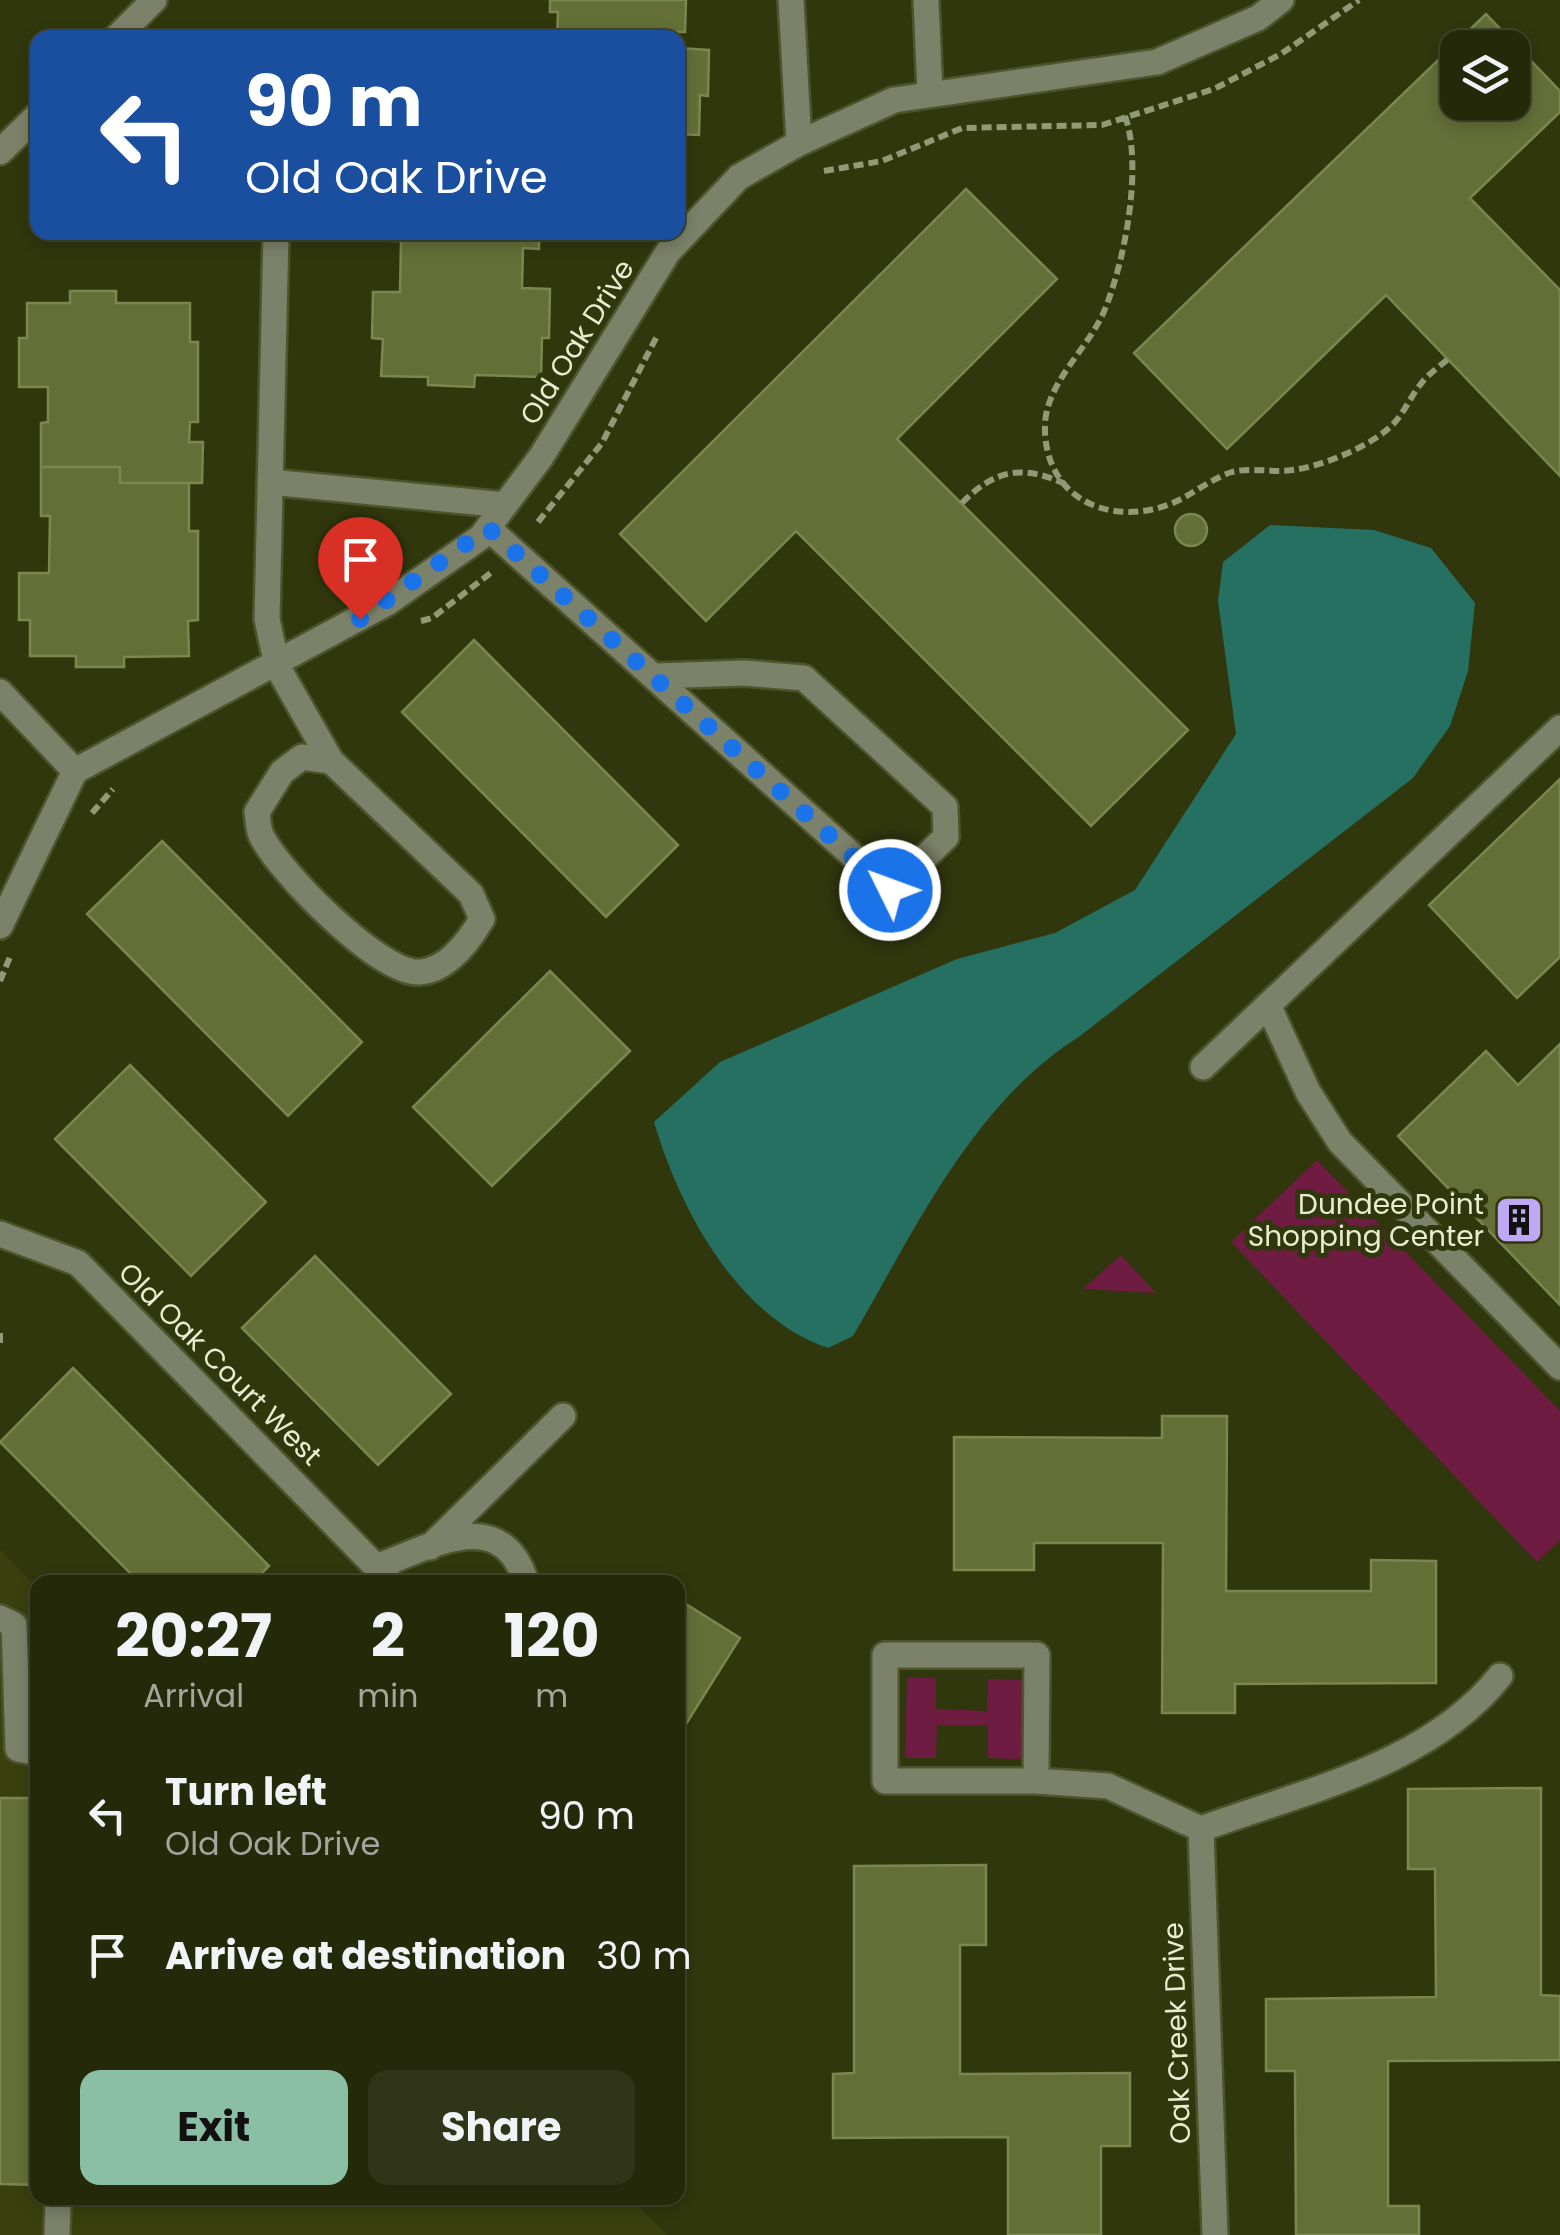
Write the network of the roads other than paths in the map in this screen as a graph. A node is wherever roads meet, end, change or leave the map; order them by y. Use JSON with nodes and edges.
{"nodes":[{"id":1,"x":154,"y":0,"type":"edge"},
{"id":2,"x":792,"y":0,"type":"edge"},
{"id":3,"x":926,"y":0,"type":"edge"},
{"id":4,"x":1281,"y":0,"type":"edge"},
{"id":5,"x":1255,"y":9,"type":"edge"},
{"id":6,"x":124,"y":30,"type":"edge"},
{"id":7,"x":930,"y":94,"type":"junction"},
{"id":8,"x":30,"y":123,"type":"edge"},
{"id":9,"x":799,"y":142,"type":"junction"},
{"id":10,"x":0,"y":152,"type":"edge"},
{"id":11,"x":685,"y":234,"type":"edge"},
{"id":12,"x":276,"y":240,"type":"edge"},
{"id":13,"x":680,"y":240,"type":"edge"},
{"id":14,"x":270,"y":482,"type":"junction"},
{"id":15,"x":505,"y":505,"type":"junction"},
{"id":16,"x":488,"y":528,"type":"junction"},
{"id":17,"x":277,"y":666,"type":"junction"},
{"id":18,"x":656,"y":676,"type":"junction"},
{"id":19,"x":0,"y":692,"type":"edge"},
{"id":20,"x":1560,"y":728,"type":"edge"},
{"id":21,"x":331,"y":761,"type":"junction"},
{"id":22,"x":75,"y":771,"type":"junction"},
{"id":23,"x":6,"y":938,"type":"edge"},
{"id":24,"x":1268,"y":1005,"type":"junction"},
{"id":25,"x":1204,"y":1067,"type":"dead end"},
{"id":26,"x":0,"y":1234,"type":"edge"},
{"id":27,"x":1560,"y":1367,"type":"edge"},
{"id":28,"x":563,"y":1416,"type":"dead end"},
{"id":29,"x":430,"y":1547,"type":"junction"},
{"id":30,"x":385,"y":1574,"type":"edge"},
{"id":31,"x":524,"y":1575,"type":"edge"},
{"id":32,"x":0,"y":1618,"type":"edge"},
{"id":33,"x":1500,"y":1676,"type":"dead end"},
{"id":34,"x":30,"y":1751,"type":"edge"},
{"id":35,"x":1036,"y":1781,"type":"junction"},
{"id":36,"x":1202,"y":1828,"type":"junction"},
{"id":37,"x":58,"y":2205,"type":"edge"},
{"id":38,"x":57,"y":2235,"type":"edge"},
{"id":39,"x":1215,"y":2235,"type":"edge"}],
"edges":[{"from":1,"to":6,"type":"street"},
{"from":2,"to":9,"type":"street"},
{"from":3,"to":7,"type":"street"},
{"from":4,"to":5,"type":"street","name":"Old Oak Drive"},
{"from":5,"to":7,"type":"street","name":"Old Oak Drive"},
{"from":7,"to":9,"type":"street","name":"Old Oak Drive"},
{"from":8,"to":10,"type":"street"},
{"from":9,"to":11,"type":"street","name":"Old Oak Drive"},
{"from":12,"to":14,"type":"street"},
{"from":13,"to":15,"type":"street","name":"Old Oak Drive"},
{"from":14,"to":15,"type":"street"},
{"from":14,"to":17,"type":"street"},
{"from":15,"to":16,"type":"street","name":"Old Oak Drive"},
{"from":16,"to":17,"type":"street","name":"Old Oak Drive"},
{"from":16,"to":18,"type":"street"},
{"from":17,"to":21,"type":"street"},
{"from":17,"to":22,"type":"street","name":"Old Oak Drive"},
{"from":18,"to":18,"type":"street"},
{"from":19,"to":22,"type":"street"},
{"from":20,"to":24,"type":"street"},
{"from":21,"to":21,"type":"street"},
{"from":22,"to":23,"type":"street"},
{"from":24,"to":25,"type":"street"},
{"from":24,"to":27,"type":"street"},
{"from":26,"to":30,"type":"street","name":"Old Oak Court West"},
{"from":28,"to":29,"type":"street"},
{"from":29,"to":30,"type":"street","name":"Old Oak Court West"},
{"from":29,"to":31,"type":"street","name":"Old Oak Court West"},
{"from":32,"to":34,"type":"street"},
{"from":33,"to":36,"type":"street"},
{"from":35,"to":35,"type":"street"},
{"from":35,"to":36,"type":"street"},
{"from":36,"to":39,"type":"street","name":"Oak Creek Drive"},
{"from":37,"to":38,"type":"street"}]}
